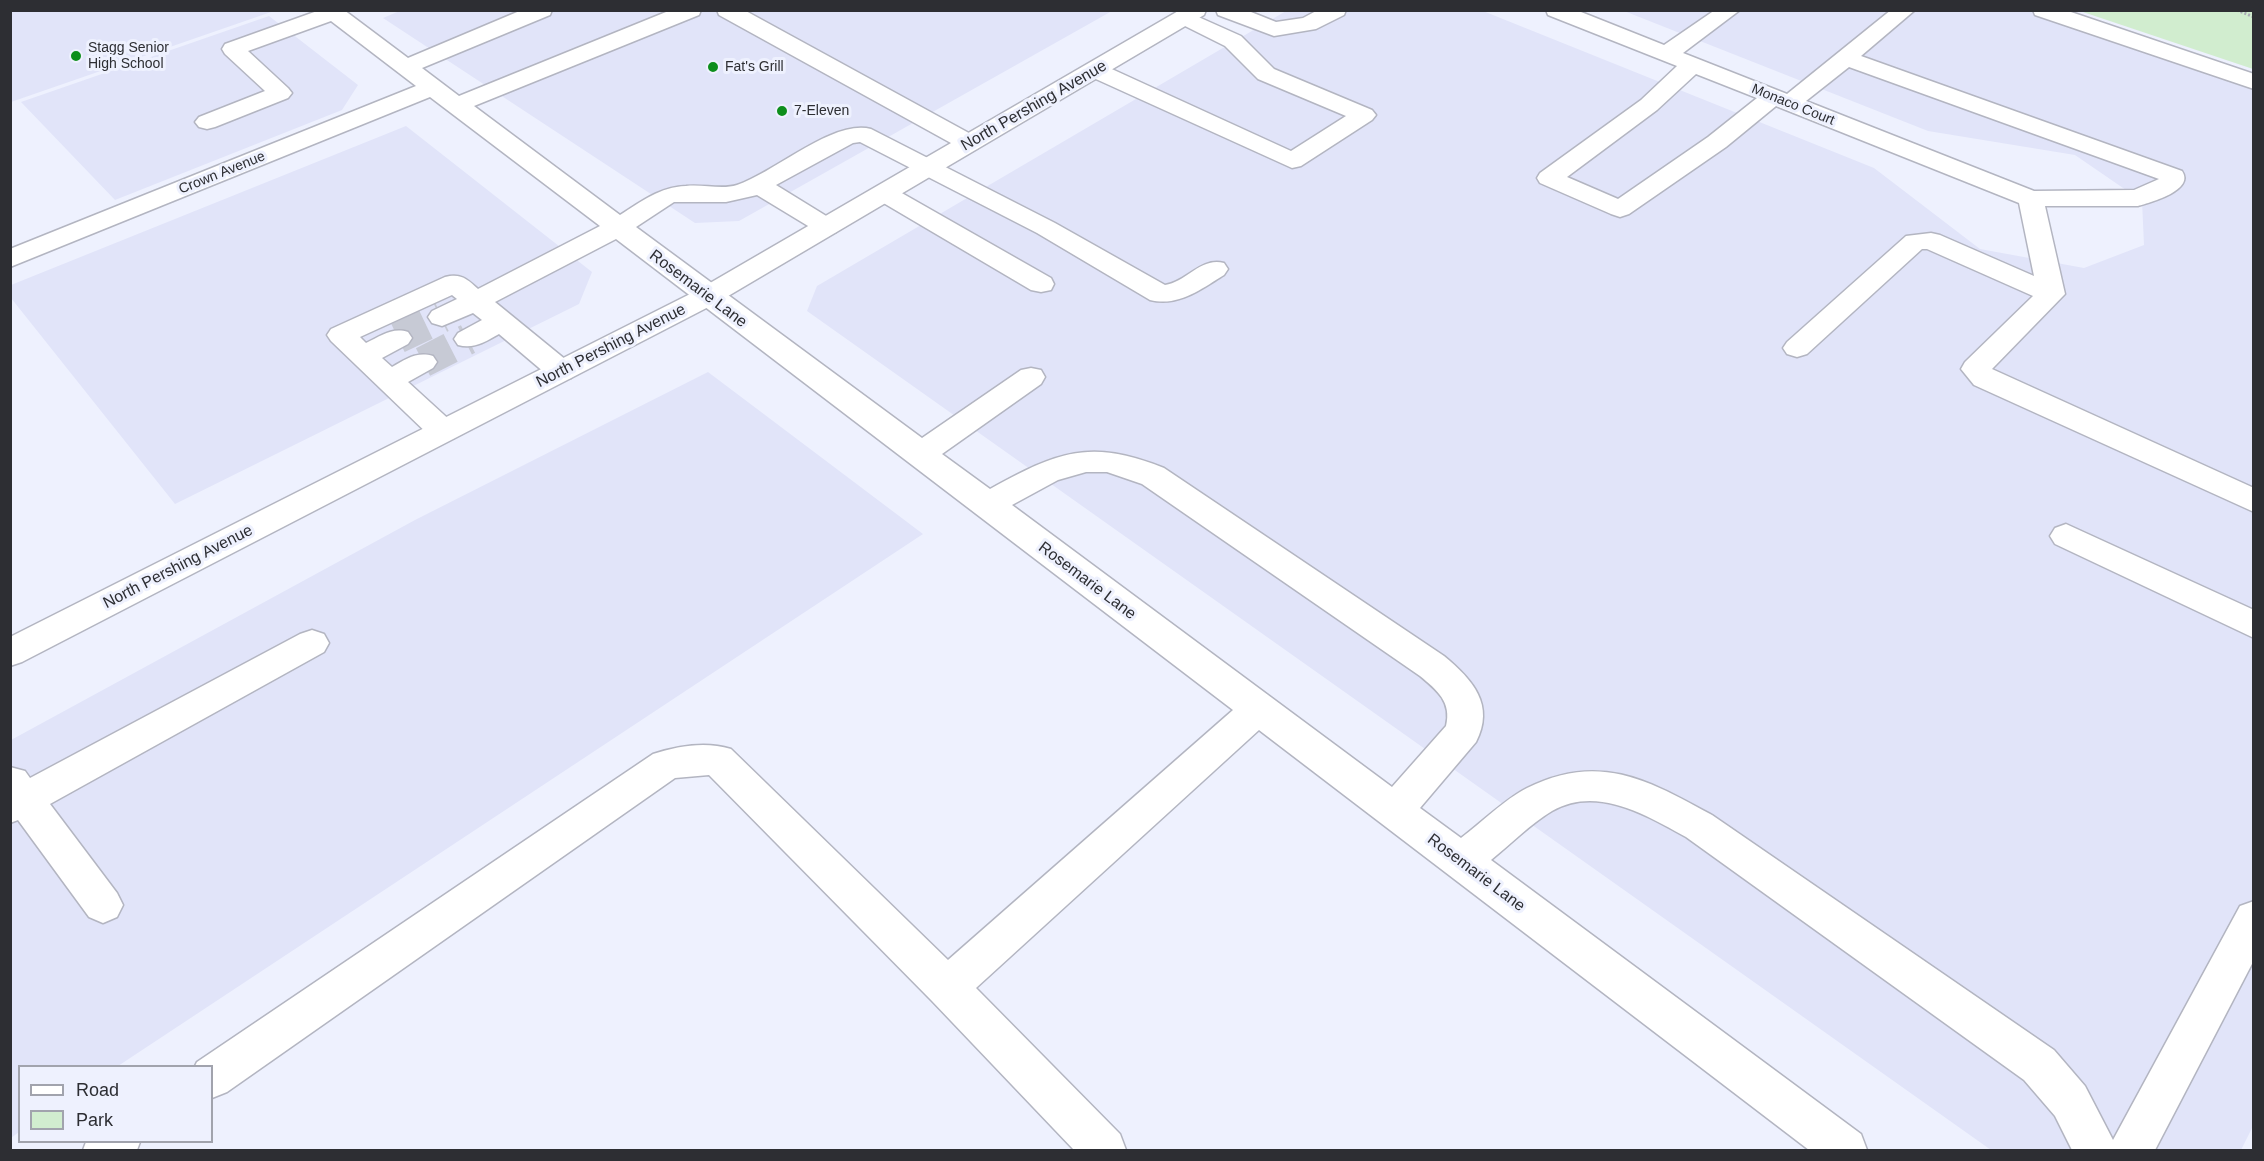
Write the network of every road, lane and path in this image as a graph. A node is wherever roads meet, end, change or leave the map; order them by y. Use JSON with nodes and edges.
{"nodes":[{"id":1,"x":542,"y":10,"type":"edge"},
{"id":2,"x":691,"y":10,"type":"edge"},
{"id":3,"x":727,"y":10,"type":"edge"},
{"id":4,"x":1226,"y":10,"type":"edge"},
{"id":5,"x":1336,"y":10,"type":"edge"},
{"id":6,"x":1556,"y":10,"type":"edge"},
{"id":7,"x":1730,"y":10,"type":"edge"},
{"id":8,"x":1905,"y":10,"type":"edge"},
{"id":9,"x":2043,"y":10,"type":"edge"},
{"id":10,"x":2237,"y":10,"type":"edge"},
{"id":11,"x":332,"y":12,"type":"edge"},
{"id":12,"x":1191,"y":14,"type":"edge"},
{"id":13,"x":2253,"y":16,"type":"edge"},
{"id":14,"x":1666,"y":54,"type":"junction"},
{"id":15,"x":1845,"y":58,"type":"junction"},
{"id":16,"x":1692,"y":65,"type":"junction"},
{"id":17,"x":405,"y":67,"type":"junction"},
{"id":18,"x":1095,"y":70,"type":"junction"},
{"id":19,"x":2253,"y":82,"type":"edge"},
{"id":20,"x":434,"y":87,"type":"junction"},
{"id":21,"x":1781,"y":100,"type":"junction"},
{"id":22,"x":457,"y":105,"type":"junction"},
{"id":23,"x":207,"y":122,"type":"dead end"},
{"id":24,"x":969,"y":143,"type":"junction"},
{"id":25,"x":929,"y":167,"type":"junction"},
{"id":26,"x":759,"y":185,"type":"junction"},
{"id":27,"x":884,"y":193,"type":"junction"},
{"id":28,"x":2031,"y":199,"type":"junction"},
{"id":29,"x":827,"y":226,"type":"junction"},
{"id":30,"x":616,"y":228,"type":"junction"},
{"id":31,"x":10,"y":259,"type":"edge"},
{"id":32,"x":1215,"y":269,"type":"dead end"},
{"id":33,"x":1041,"y":284,"type":"dead end"},
{"id":34,"x":2051,"y":294,"type":"junction"},
{"id":35,"x":708,"y":296,"type":"junction"},
{"id":36,"x":476,"y":301,"type":"junction"},
{"id":37,"x":442,"y":317,"type":"tunnel mouth"},
{"id":38,"x":501,"y":322,"type":"junction"},
{"id":39,"x":398,"y":339,"type":"tunnel mouth"},
{"id":40,"x":468,"y":339,"type":"tunnel mouth"},
{"id":41,"x":1797,"y":348,"type":"dead end"},
{"id":42,"x":364,"y":356,"type":"junction"},
{"id":43,"x":423,"y":362,"type":"tunnel mouth"},
{"id":44,"x":561,"y":371,"type":"junction"},
{"id":45,"x":1031,"y":377,"type":"dead end"},
{"id":46,"x":390,"y":380,"type":"junction"},
{"id":47,"x":443,"y":431,"type":"junction"},
{"id":48,"x":919,"y":455,"type":"junction"},
{"id":49,"x":2253,"y":501,"type":"edge"},
{"id":50,"x":986,"y":506,"type":"junction"},
{"id":51,"x":2066,"y":536,"type":"dead end"},
{"id":52,"x":2253,"y":625,"type":"edge"},
{"id":53,"x":312,"y":643,"type":"dead end"},
{"id":54,"x":10,"y":652,"type":"edge"},
{"id":55,"x":1258,"y":710,"type":"junction"},
{"id":56,"x":15,"y":796,"type":"edge"},
{"id":57,"x":1394,"y":811,"type":"junction"},
{"id":58,"x":1461,"y":861,"type":"junction"},
{"id":59,"x":103,"y":905,"type":"dead end"},
{"id":60,"x":2253,"y":919,"type":"edge"},
{"id":61,"x":947,"y":987,"type":"junction"},
{"id":62,"x":213,"y":1076,"type":"edge"},
{"id":63,"x":1104,"y":1150,"type":"edge"},
{"id":64,"x":1845,"y":1150,"type":"edge"},
{"id":65,"x":2095,"y":1150,"type":"edge"},
{"id":66,"x":2131,"y":1150,"type":"edge"}],
"edges":[{"from":1,"to":17,"type":"street"},
{"from":2,"to":22,"type":"street"},
{"from":3,"to":24,"type":"street"},
{"from":4,"to":5,"type":"street"},
{"from":6,"to":14,"type":"street","name":"Monaco Court"},
{"from":7,"to":14,"type":"street"},
{"from":8,"to":15,"type":"street"},
{"from":9,"to":19,"type":"street"},
{"from":10,"to":13,"type":"path"},
{"from":11,"to":17,"type":"street","name":"Rosemarie Lane"},
{"from":11,"to":23,"type":"street"},
{"from":12,"to":18,"type":"street","name":"North Pershing Avenue"},
{"from":12,"to":18,"type":"street"},
{"from":14,"to":16,"type":"street","name":"Monaco Court"},
{"from":15,"to":21,"type":"street"},
{"from":15,"to":28,"type":"street"},
{"from":16,"to":21,"type":"street","name":"Monaco Court"},
{"from":16,"to":21,"type":"street"},
{"from":17,"to":20,"type":"street","name":"Rosemarie Lane"},
{"from":18,"to":24,"type":"street","name":"North Pershing Avenue"},
{"from":20,"to":22,"type":"street","name":"Rosemarie Lane"},
{"from":20,"to":31,"type":"street","name":"Crown Avenue"},
{"from":21,"to":28,"type":"street","name":"Monaco Court"},
{"from":22,"to":30,"type":"street","name":"Rosemarie Lane"},
{"from":24,"to":25,"type":"street","name":"North Pershing Avenue"},
{"from":25,"to":26,"type":"street"},
{"from":25,"to":27,"type":"street","name":"North Pershing Avenue"},
{"from":25,"to":32,"type":"street"},
{"from":26,"to":29,"type":"street"},
{"from":26,"to":30,"type":"street"},
{"from":27,"to":29,"type":"street","name":"North Pershing Avenue"},
{"from":27,"to":33,"type":"street"},
{"from":28,"to":34,"type":"street"},
{"from":29,"to":35,"type":"street","name":"North Pershing Avenue"},
{"from":30,"to":35,"type":"street","name":"Rosemarie Lane"},
{"from":30,"to":36,"type":"street"},
{"from":34,"to":41,"type":"street"},
{"from":34,"to":49,"type":"street"},
{"from":35,"to":44,"type":"street","name":"North Pershing Avenue"},
{"from":35,"to":48,"type":"street","name":"Rosemarie Lane"},
{"from":36,"to":37,"type":"street"},
{"from":36,"to":38,"type":"street"},
{"from":36,"to":42,"type":"street"},
{"from":38,"to":40,"type":"street"},
{"from":38,"to":44,"type":"street"},
{"from":39,"to":42,"type":"street"},
{"from":42,"to":46,"type":"street"},
{"from":43,"to":46,"type":"street"},
{"from":44,"to":47,"type":"street","name":"North Pershing Avenue"},
{"from":45,"to":48,"type":"street"},
{"from":46,"to":47,"type":"street"},
{"from":47,"to":54,"type":"street","name":"North Pershing Avenue"},
{"from":48,"to":50,"type":"street","name":"Rosemarie Lane"},
{"from":50,"to":55,"type":"street","name":"Rosemarie Lane"},
{"from":50,"to":57,"type":"street"},
{"from":51,"to":52,"type":"street"},
{"from":53,"to":56,"type":"street"},
{"from":55,"to":57,"type":"street","name":"Rosemarie Lane"},
{"from":55,"to":61,"type":"street"},
{"from":56,"to":59,"type":"street"},
{"from":57,"to":58,"type":"street","name":"Rosemarie Lane"},
{"from":58,"to":64,"type":"street","name":"Rosemarie Lane"},
{"from":58,"to":65,"type":"street"},
{"from":60,"to":66,"type":"street"},
{"from":61,"to":62,"type":"street"},
{"from":61,"to":63,"type":"street"}]}
